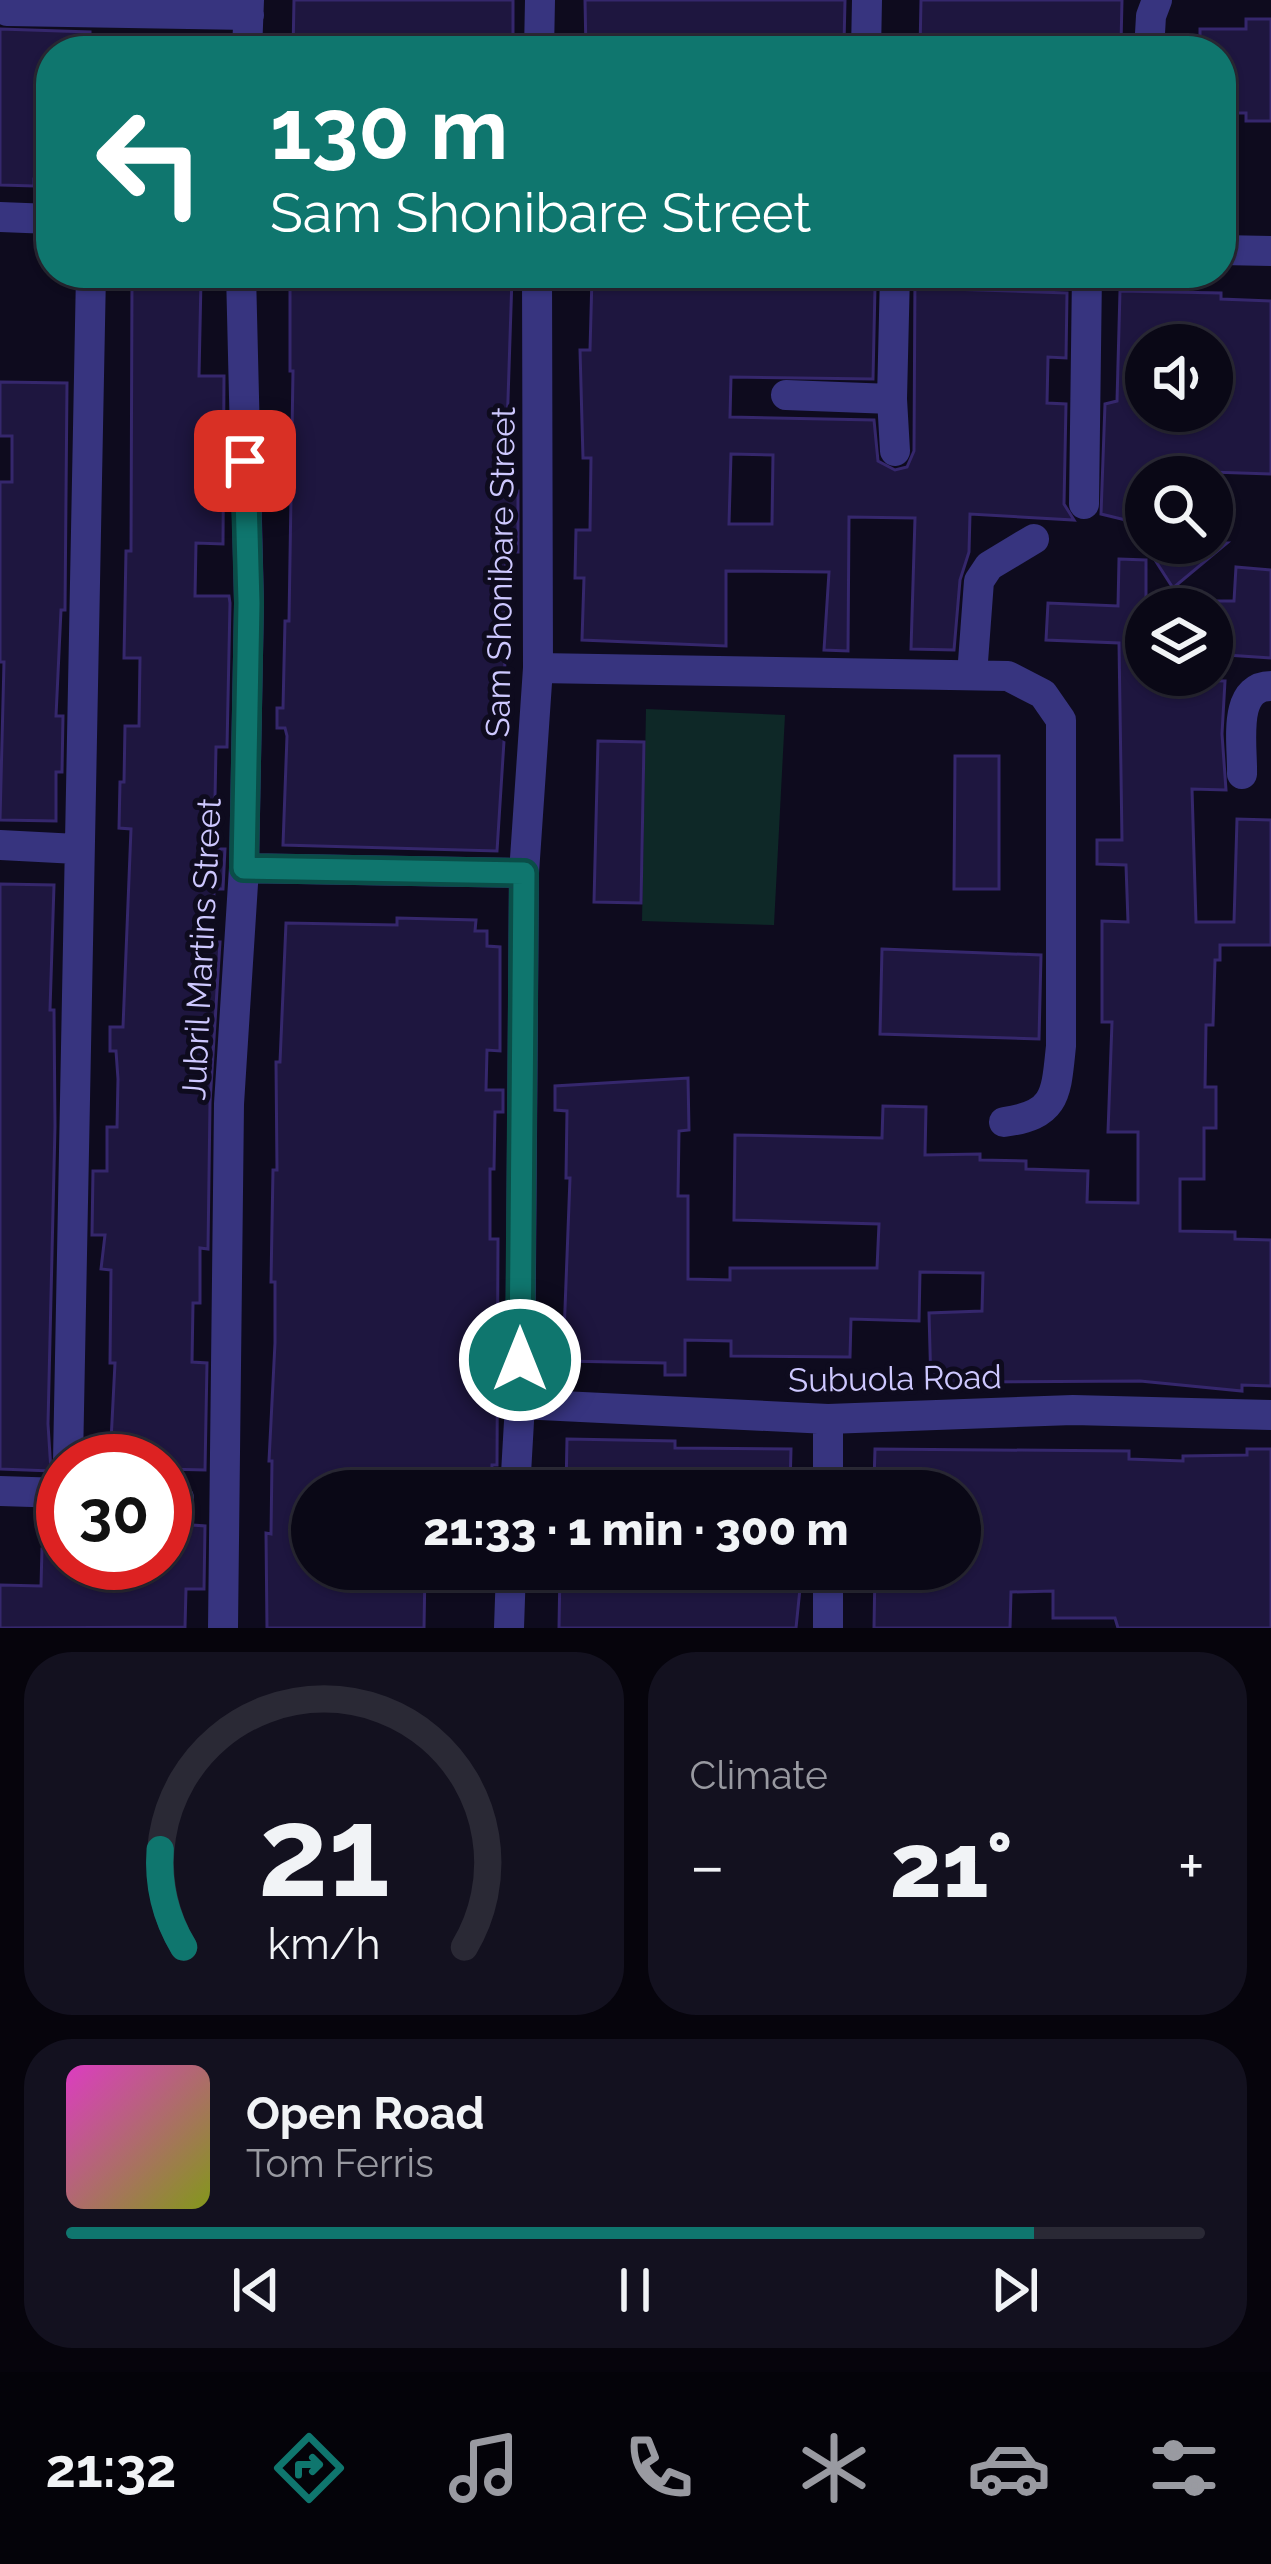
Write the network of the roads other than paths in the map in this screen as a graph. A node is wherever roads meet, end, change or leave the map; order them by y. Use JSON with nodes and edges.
{"nodes":[{"id":1,"x":540,"y":0,"type":"edge"},
{"id":2,"x":867,"y":0,"type":"edge"},
{"id":3,"x":1157,"y":0,"type":"edge"},
{"id":4,"x":249,"y":8,"type":"edge"},
{"id":5,"x":7,"y":10,"type":"dead end"},
{"id":6,"x":539,"y":36,"type":"edge"},
{"id":7,"x":866,"y":36,"type":"edge"},
{"id":8,"x":1149,"y":36,"type":"edge"},
{"id":9,"x":0,"y":218,"type":"edge"},
{"id":10,"x":36,"y":219,"type":"edge"},
{"id":11,"x":1236,"y":250,"type":"edge"},
{"id":12,"x":1271,"y":251,"type":"edge"},
{"id":13,"x":91,"y":288,"type":"edge"},
{"id":14,"x":241,"y":288,"type":"edge"},
{"id":15,"x":537,"y":288,"type":"edge"},
{"id":16,"x":895,"y":288,"type":"edge"},
{"id":17,"x":1087,"y":288,"type":"edge"},
{"id":18,"x":786,"y":395,"type":"dead end"},
{"id":19,"x":892,"y":399,"type":"junction"},
{"id":20,"x":895,"y":451,"type":"dead end"},
{"id":21,"x":1084,"y":504,"type":"dead end"},
{"id":22,"x":1034,"y":539,"type":"dead end"},
{"id":23,"x":538,"y":668,"type":"junction"},
{"id":24,"x":972,"y":675,"type":"junction"},
{"id":25,"x":1271,"y":686,"type":"edge"},
{"id":26,"x":1242,"y":774,"type":"dead end"},
{"id":27,"x":0,"y":845,"type":"edge"},
{"id":28,"x":77,"y":849,"type":"junction"},
{"id":29,"x":244,"y":868,"type":"junction"},
{"id":30,"x":524,"y":873,"type":"junction"},
{"id":31,"x":1004,"y":1122,"type":"dead end"},
{"id":32,"x":520,"y":1404,"type":"junction"},
{"id":33,"x":1271,"y":1415,"type":"edge"},
{"id":34,"x":828,"y":1419,"type":"junction"},
{"id":35,"x":69,"y":1434,"type":"edge"},
{"id":36,"x":516,"y":1470,"type":"edge"},
{"id":37,"x":828,"y":1470,"type":"edge"},
{"id":38,"x":0,"y":1491,"type":"edge"},
{"id":39,"x":36,"y":1492,"type":"edge"},
{"id":40,"x":510,"y":1590,"type":"edge"},
{"id":41,"x":828,"y":1590,"type":"edge"},
{"id":42,"x":223,"y":1628,"type":"edge"},
{"id":43,"x":508,"y":1628,"type":"edge"},
{"id":44,"x":828,"y":1628,"type":"edge"}],
"edges":[{"from":1,"to":6,"type":"street"},
{"from":2,"to":7,"type":"street"},
{"from":3,"to":8,"type":"street"},
{"from":4,"to":5,"type":"street"},
{"from":9,"to":10,"type":"street"},
{"from":11,"to":12,"type":"street"},
{"from":13,"to":28,"type":"street"},
{"from":14,"to":29,"type":"street","name":"Jubril Martins Street"},
{"from":15,"to":23,"type":"street","name":"Sam Shonibare Street"},
{"from":16,"to":19,"type":"street"},
{"from":17,"to":21,"type":"street"},
{"from":18,"to":19,"type":"street"},
{"from":19,"to":20,"type":"street"},
{"from":22,"to":24,"type":"street"},
{"from":23,"to":24,"type":"street"},
{"from":23,"to":30,"type":"street","name":"Sam Shonibare Street"},
{"from":24,"to":31,"type":"street"},
{"from":25,"to":26,"type":"street"},
{"from":27,"to":28,"type":"street"},
{"from":28,"to":35,"type":"street"},
{"from":29,"to":30,"type":"street"},
{"from":29,"to":42,"type":"street","name":"Jubril Martins Street"},
{"from":30,"to":32,"type":"street","name":"Sam Shonibare Street"},
{"from":32,"to":34,"type":"street","name":"Subuola Road"},
{"from":32,"to":36,"type":"street","name":"Sam Shonibare Street"},
{"from":33,"to":34,"type":"street","name":"Subuola Road"},
{"from":34,"to":37,"type":"street"},
{"from":38,"to":39,"type":"street"},
{"from":40,"to":43,"type":"street"},
{"from":41,"to":44,"type":"street"}]}
